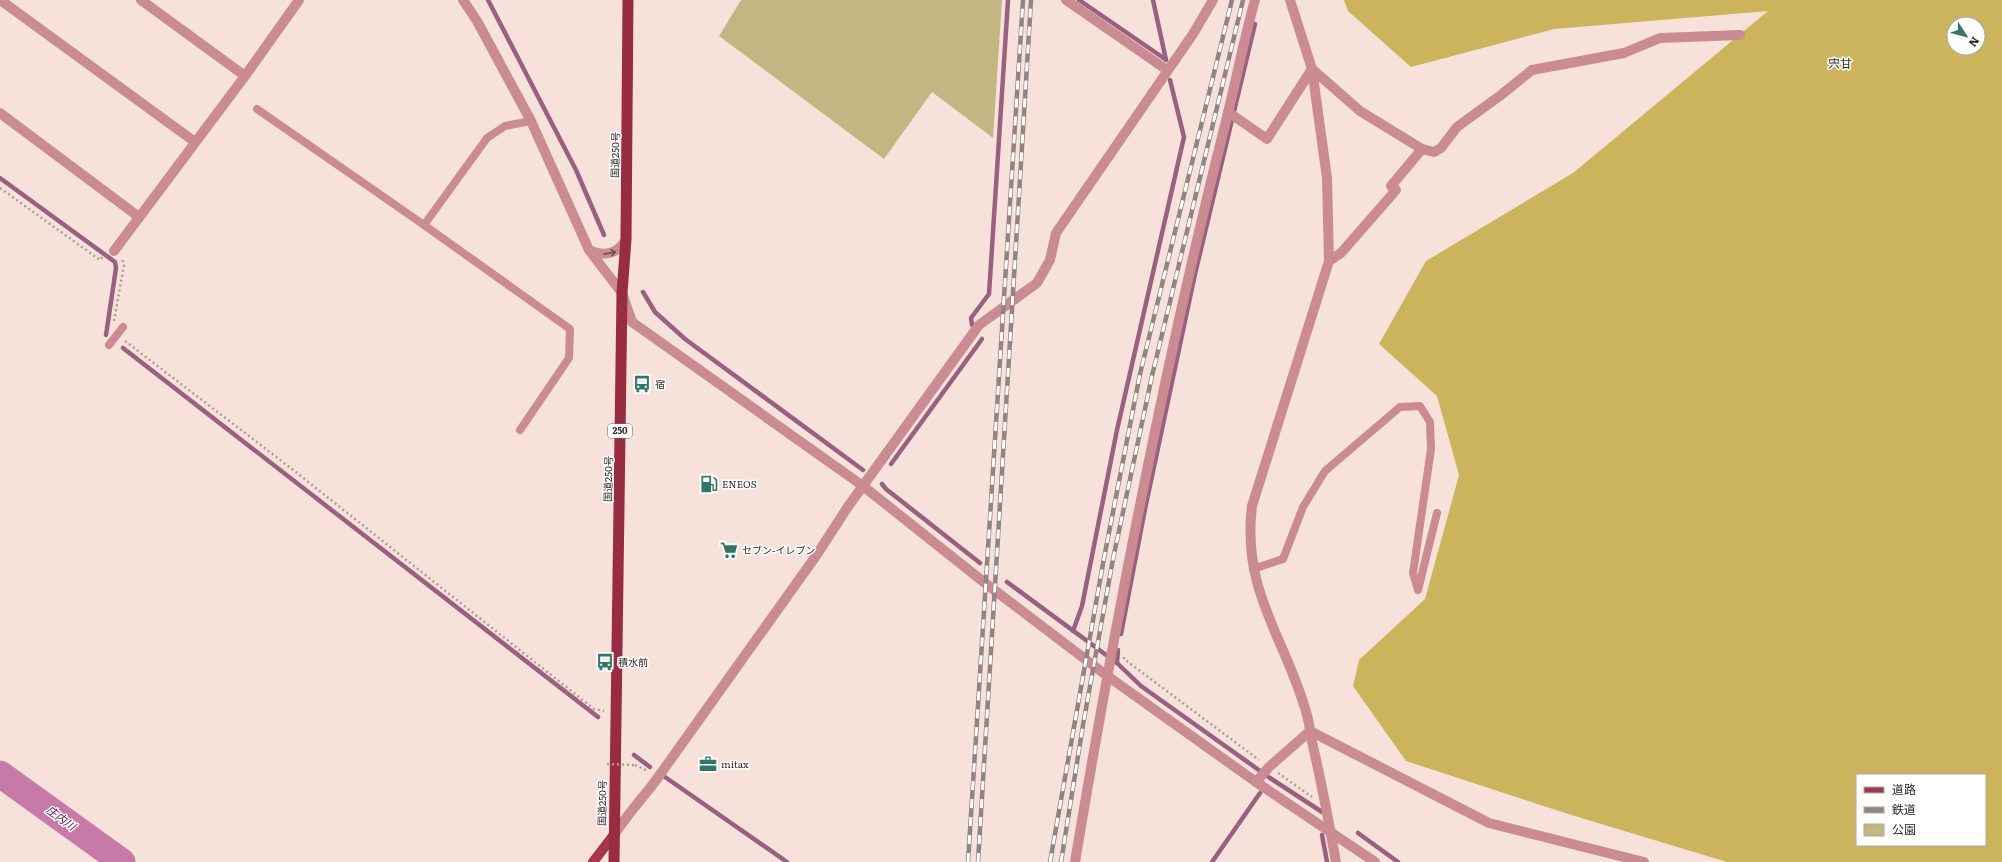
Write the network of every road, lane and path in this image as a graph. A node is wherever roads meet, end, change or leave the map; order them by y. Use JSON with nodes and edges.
{"nodes":[{"id":1,"x":141,"y":0,"type":"edge"},
{"id":2,"x":299,"y":0,"type":"edge"},
{"id":3,"x":463,"y":0,"type":"edge"},
{"id":4,"x":628,"y":0,"type":"edge"},
{"id":5,"x":1066,"y":0,"type":"edge"},
{"id":6,"x":1213,"y":0,"type":"edge"},
{"id":7,"x":1255,"y":0,"type":"edge"},
{"id":8,"x":1290,"y":0,"type":"edge"},
{"id":9,"x":2,"y":3,"type":"edge"},
{"id":10,"x":1740,"y":35,"type":"dead end"},
{"id":11,"x":1312,"y":69,"type":"junction"},
{"id":12,"x":1167,"y":70,"type":"junction"},
{"id":13,"x":245,"y":76,"type":"junction"},
{"id":14,"x":257,"y":109,"type":"dead end"},
{"id":15,"x":0,"y":113,"type":"edge"},
{"id":16,"x":1232,"y":114,"type":"junction"},
{"id":17,"x":531,"y":121,"type":"junction"},
{"id":18,"x":195,"y":142,"type":"junction"},
{"id":19,"x":1422,"y":149,"type":"junction"},
{"id":20,"x":0,"y":188,"type":"edge"},
{"id":21,"x":139,"y":217,"type":"junction"},
{"id":22,"x":424,"y":225,"type":"junction"},
{"id":23,"x":626,"y":239,"type":"junction"},
{"id":24,"x":589,"y":250,"type":"junction"},
{"id":25,"x":114,"y":251,"type":"joint"},
{"id":26,"x":102,"y":257,"type":"dead end"},
{"id":27,"x":1329,"y":261,"type":"junction"},
{"id":28,"x":622,"y":293,"type":"junction"},
{"id":29,"x":123,"y":327,"type":"dead end"},
{"id":30,"x":117,"y":335,"type":"junction"},
{"id":31,"x":109,"y":345,"type":"dead end"},
{"id":32,"x":520,"y":430,"type":"dead end"},
{"id":33,"x":863,"y":486,"type":"junction"},
{"id":34,"x":1437,"y":513,"type":"dead end"},
{"id":35,"x":1253,"y":569,"type":"junction"},
{"id":36,"x":1114,"y":637,"type":"junction"},
{"id":37,"x":1106,"y":675,"type":"junction"},
{"id":38,"x":616,"y":712,"type":"junction"},
{"id":39,"x":1310,"y":731,"type":"junction"},
{"id":40,"x":607,"y":764,"type":"dead end"},
{"id":41,"x":652,"y":773,"type":"dead end"},
{"id":42,"x":1263,"y":774,"type":"junction"},
{"id":43,"x":1327,"y":807,"type":"junction"},
{"id":44,"x":1331,"y":832,"type":"junction"},
{"id":45,"x":614,"y":836,"type":"junction"},
{"id":46,"x":593,"y":862,"type":"edge"},
{"id":47,"x":614,"y":862,"type":"edge"},
{"id":48,"x":1076,"y":862,"type":"edge"},
{"id":49,"x":1336,"y":862,"type":"edge"},
{"id":50,"x":1375,"y":862,"type":"edge"},
{"id":51,"x":1644,"y":862,"type":"edge"}],
"edges":[{"from":1,"to":13,"type":"street"},
{"from":2,"to":13,"type":"street"},
{"from":3,"to":17,"type":"street"},
{"from":4,"to":23,"type":"highway","name":"国道250号","number":"250"},
{"from":5,"to":12,"type":"street"},
{"from":6,"to":12,"type":"street"},
{"from":7,"to":16,"type":"street"},
{"from":8,"to":11,"type":"street"},
{"from":9,"to":18,"type":"street"},
{"from":10,"to":19,"type":"street"},
{"from":11,"to":16,"type":"street"},
{"from":11,"to":19,"type":"street"},
{"from":11,"to":27,"type":"street"},
{"from":12,"to":33,"type":"street"},
{"from":13,"to":18,"type":"street"},
{"from":14,"to":22,"type":"lane"},
{"from":15,"to":21,"type":"street"},
{"from":16,"to":36,"type":"street"},
{"from":17,"to":22,"type":"lane"},
{"from":17,"to":24,"type":"street"},
{"from":18,"to":21,"type":"street"},
{"from":19,"to":27,"type":"street"},
{"from":20,"to":26,"type":"path"},
{"from":21,"to":25,"type":"street"},
{"from":22,"to":32,"type":"lane"},
{"from":24,"to":23,"type":"street","one_way":true},
{"from":23,"to":28,"type":"highway","name":"国道250号","number":"250"},
{"from":24,"to":28,"type":"street"},
{"from":25,"to":30,"type":"path"},
{"from":27,"to":35,"type":"street"},
{"from":28,"to":33,"type":"street"},
{"from":28,"to":38,"type":"highway","name":"国道250号","number":"250"},
{"from":29,"to":30,"type":"lane"},
{"from":30,"to":31,"type":"lane"},
{"from":30,"to":38,"type":"path"},
{"from":33,"to":37,"type":"street"},
{"from":33,"to":45,"type":"street"},
{"from":34,"to":35,"type":"lane"},
{"from":35,"to":39,"type":"street"},
{"from":36,"to":37,"type":"street"},
{"from":36,"to":42,"type":"path"},
{"from":37,"to":42,"type":"street"},
{"from":37,"to":48,"type":"street"},
{"from":38,"to":45,"type":"highway","name":"国道250号","number":"250"},
{"from":39,"to":42,"type":"street"},
{"from":39,"to":43,"type":"street"},
{"from":39,"to":51,"type":"street"},
{"from":40,"to":41,"type":"path","bridge":true},
{"from":42,"to":43,"type":"path"},
{"from":42,"to":44,"type":"street"},
{"from":43,"to":44,"type":"street"},
{"from":44,"to":49,"type":"street"},
{"from":44,"to":50,"type":"street"},
{"from":45,"to":46,"type":"main road"},
{"from":45,"to":47,"type":"highway","name":"国道250号","number":"250"}]}
